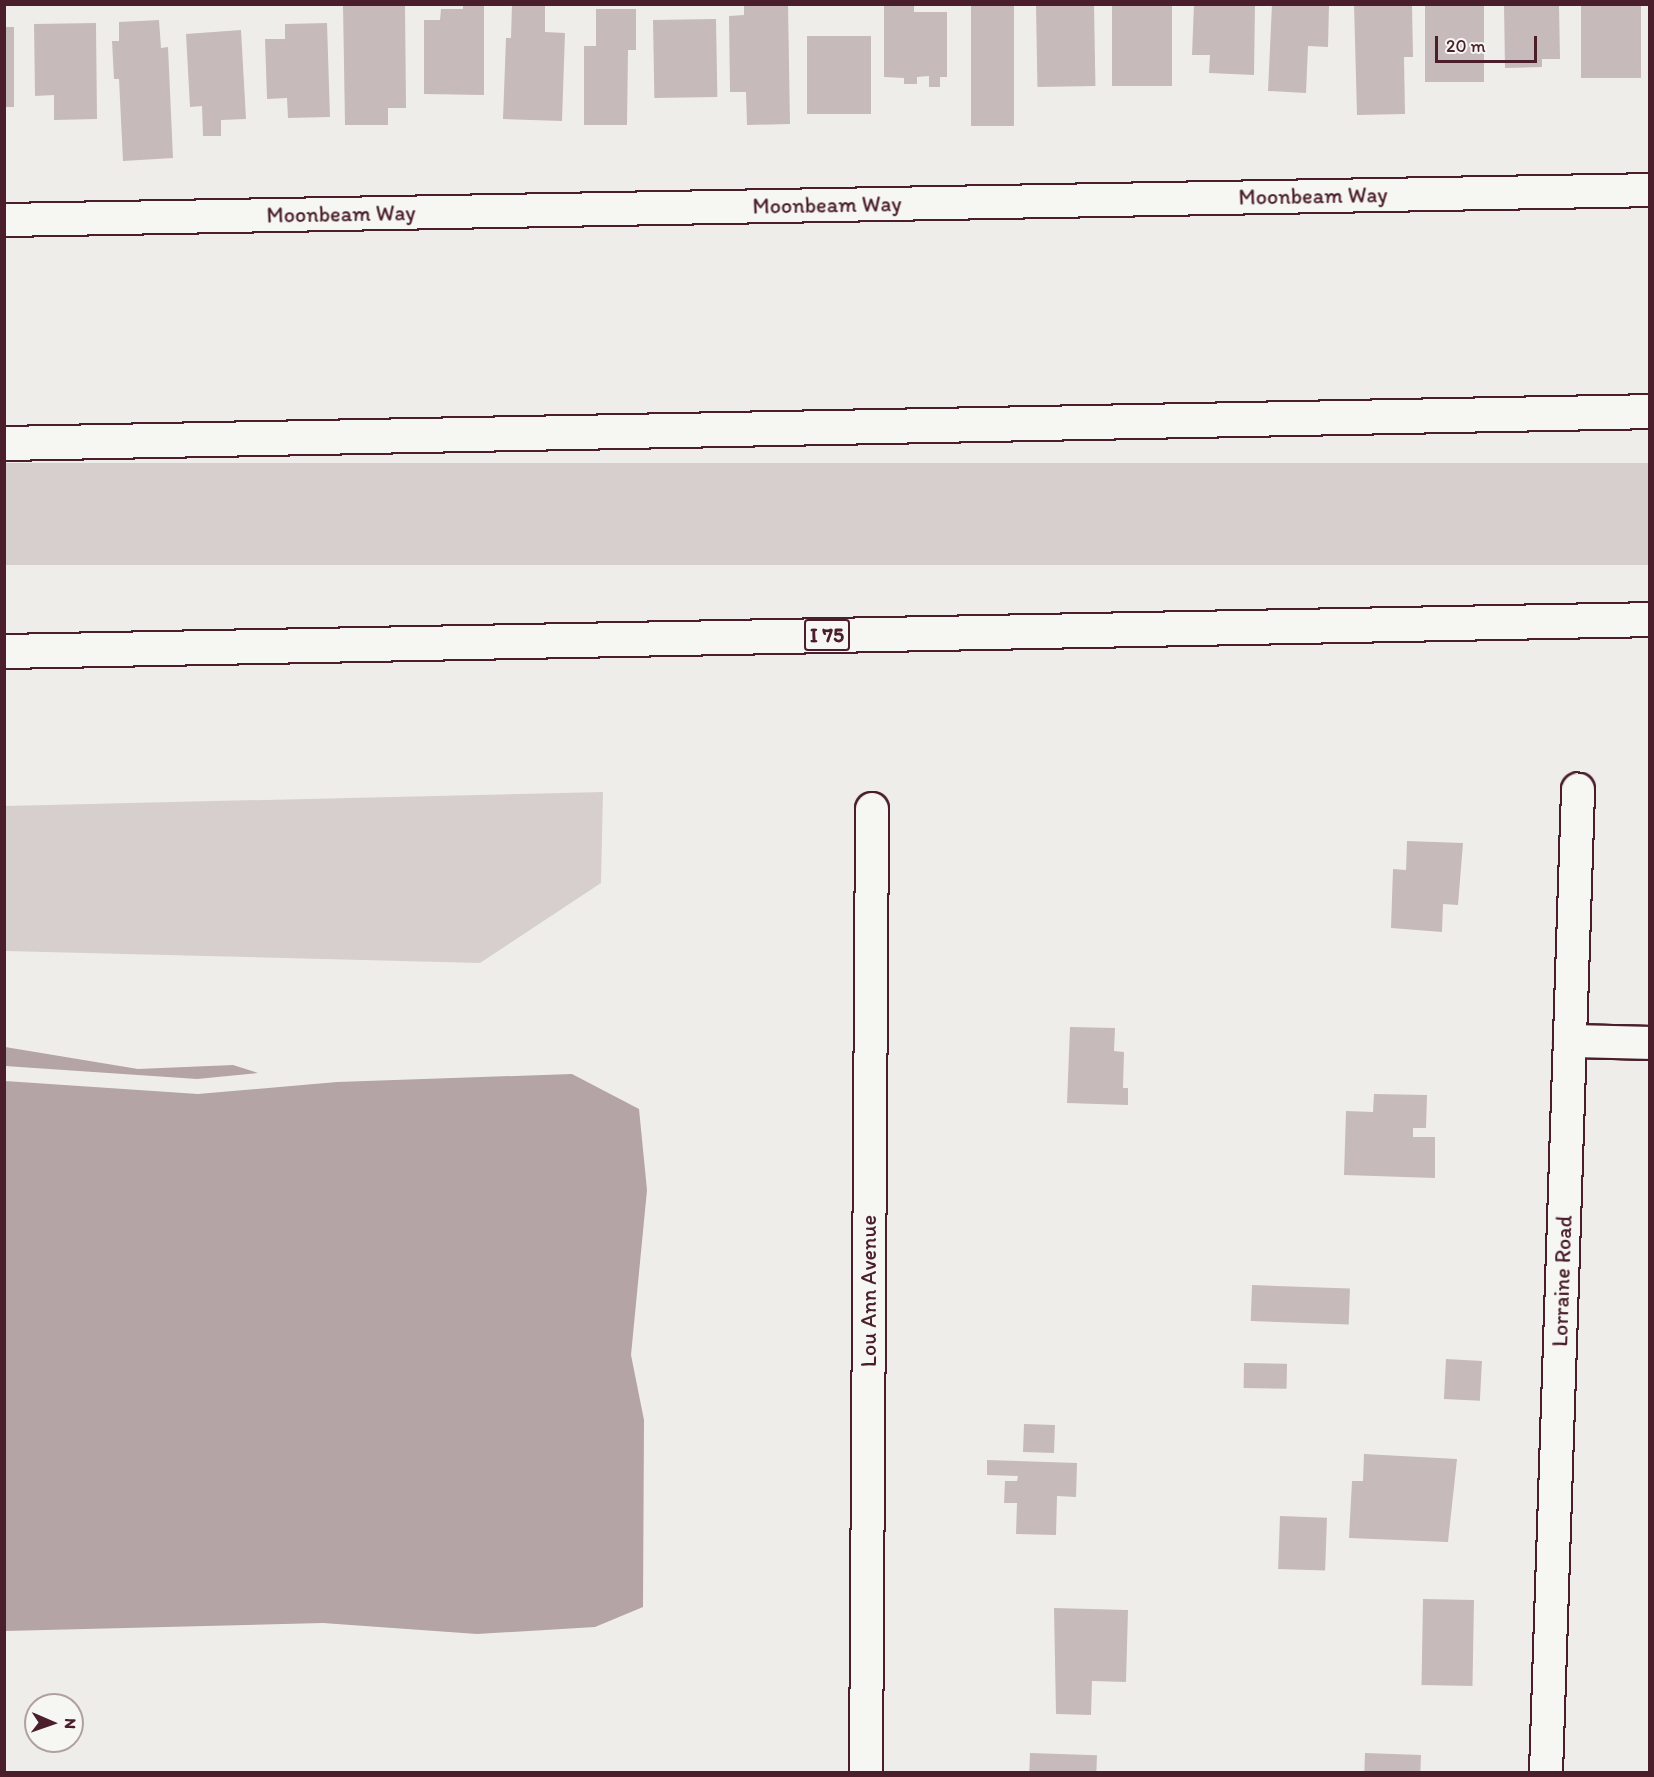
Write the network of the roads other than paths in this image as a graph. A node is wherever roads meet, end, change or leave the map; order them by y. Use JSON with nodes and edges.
{"nodes":[{"id":1,"x":1650,"y":190,"type":"edge"},
{"id":2,"x":4,"y":220,"type":"edge"},
{"id":3,"x":1650,"y":411,"type":"edge"},
{"id":4,"x":4,"y":443,"type":"edge"},
{"id":5,"x":1650,"y":619,"type":"edge"},
{"id":6,"x":4,"y":651,"type":"edge"},
{"id":7,"x":1578,"y":790,"type":"dead end"},
{"id":8,"x":872,"y":809,"type":"dead end"},
{"id":9,"x":1570,"y":1041,"type":"junction"},
{"id":10,"x":1650,"y":1043,"type":"edge"},
{"id":11,"x":866,"y":1773,"type":"edge"},
{"id":12,"x":1546,"y":1773,"type":"edge"}],
"edges":[{"from":1,"to":2,"type":"street","name":"Moonbeam Way"},
{"from":3,"to":4,"type":"highway"},
{"from":5,"to":6,"type":"highway","number":"I 75"},
{"from":7,"to":9,"type":"street","name":"Lorraine Road"},
{"from":8,"to":11,"type":"street","name":"Lou Ann Avenue"},
{"from":9,"to":10,"type":"street"},
{"from":9,"to":12,"type":"street","name":"Lorraine Road"}]}
